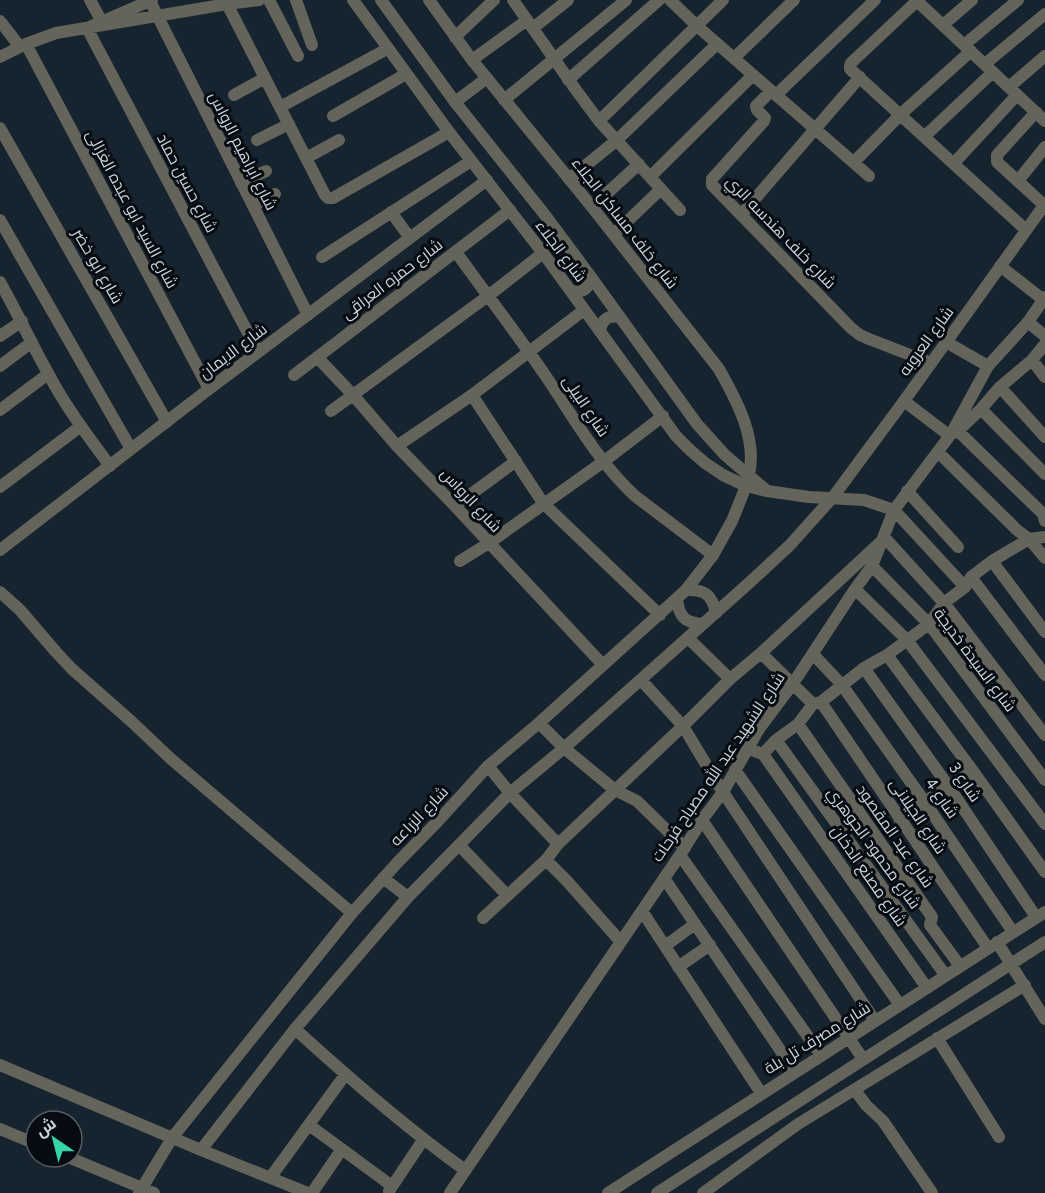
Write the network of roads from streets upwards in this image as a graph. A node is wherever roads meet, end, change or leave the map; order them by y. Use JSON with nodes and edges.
{"nodes":[{"id":1,"x":90,"y":0,"type":"edge"},
{"id":2,"x":259,"y":0,"type":"edge"},
{"id":3,"x":269,"y":0,"type":"edge"},
{"id":4,"x":296,"y":0,"type":"edge"},
{"id":5,"x":353,"y":0,"type":"edge"},
{"id":6,"x":381,"y":0,"type":"edge"},
{"id":7,"x":429,"y":0,"type":"edge"},
{"id":8,"x":494,"y":0,"type":"edge"},
{"id":9,"x":513,"y":0,"type":"edge"},
{"id":10,"x":568,"y":0,"type":"edge"},
{"id":11,"x":627,"y":0,"type":"edge"},
{"id":12,"x":659,"y":0,"type":"edge"},
{"id":13,"x":670,"y":0,"type":"edge"},
{"id":14,"x":723,"y":0,"type":"edge"},
{"id":15,"x":794,"y":0,"type":"edge"},
{"id":16,"x":875,"y":0,"type":"edge"},
{"id":17,"x":972,"y":0,"type":"edge"},
{"id":18,"x":1018,"y":0,"type":"edge"},
{"id":19,"x":151,"y":1,"type":"edge"},
{"id":20,"x":226,"y":2,"type":"edge"},
{"id":21,"x":921,"y":2,"type":"edge"},
{"id":22,"x":1045,"y":14,"type":"edge"},
{"id":23,"x":157,"y":16,"type":"junction"},
{"id":24,"x":0,"y":21,"type":"edge"},
{"id":25,"x":102,"y":22,"type":"junction"},
{"id":26,"x":530,"y":24,"type":"junction"},
{"id":27,"x":943,"y":25,"type":"junction"},
{"id":28,"x":697,"y":26,"type":"junction"},
{"id":29,"x":87,"y":28,"type":"junction"},
{"id":30,"x":455,"y":37,"type":"junction"},
{"id":31,"x":717,"y":44,"type":"junction"},
{"id":32,"x":23,"y":45,"type":"junction"},
{"id":33,"x":312,"y":45,"type":"dead end"},
{"id":34,"x":968,"y":48,"type":"junction"},
{"id":35,"x":387,"y":49,"type":"junction"},
{"id":36,"x":297,"y":56,"type":"dead end"},
{"id":37,"x":1045,"y":56,"type":"edge"},
{"id":38,"x":0,"y":57,"type":"edge"},
{"id":39,"x":734,"y":58,"type":"junction"},
{"id":40,"x":472,"y":60,"type":"junction"},
{"id":41,"x":555,"y":60,"type":"junction"},
{"id":42,"x":989,"y":68,"type":"junction"},
{"id":43,"x":406,"y":74,"type":"junction"},
{"id":44,"x":753,"y":75,"type":"junction"},
{"id":45,"x":860,"y":77,"type":"junction"},
{"id":46,"x":265,"y":78,"type":"junction"},
{"id":47,"x":487,"y":78,"type":"junction"},
{"id":48,"x":568,"y":80,"type":"junction"},
{"id":49,"x":1013,"y":91,"type":"junction"},
{"id":50,"x":773,"y":93,"type":"junction"},
{"id":51,"x":234,"y":95,"type":"dead end"},
{"id":52,"x":504,"y":100,"type":"junction"},
{"id":53,"x":455,"y":102,"type":"junction"},
{"id":54,"x":280,"y":107,"type":"junction"},
{"id":55,"x":901,"y":114,"type":"junction"},
{"id":56,"x":333,"y":116,"type":"dead end"},
{"id":57,"x":1041,"y":117,"type":"edge"},
{"id":58,"x":599,"y":121,"type":"junction"},
{"id":59,"x":289,"y":124,"type":"junction"},
{"id":60,"x":0,"y":128,"type":"edge"},
{"id":61,"x":815,"y":129,"type":"junction"},
{"id":62,"x":449,"y":132,"type":"junction"},
{"id":63,"x":925,"y":136,"type":"junction"},
{"id":64,"x":257,"y":140,"type":"dead end"},
{"id":65,"x":339,"y":140,"type":"dead end"},
{"id":66,"x":617,"y":140,"type":"junction"},
{"id":67,"x":1045,"y":147,"type":"edge"},
{"id":68,"x":306,"y":158,"type":"junction"},
{"id":69,"x":471,"y":160,"type":"junction"},
{"id":70,"x":854,"y":162,"type":"junction"},
{"id":71,"x":639,"y":164,"type":"junction"},
{"id":72,"x":954,"y":164,"type":"junction"},
{"id":73,"x":266,"y":171,"type":"dead end"},
{"id":74,"x":869,"y":176,"type":"dead end"},
{"id":75,"x":650,"y":177,"type":"junction"},
{"id":76,"x":569,"y":179,"type":"junction"},
{"id":77,"x":487,"y":180,"type":"junction"},
{"id":78,"x":1018,"y":181,"type":"junction"},
{"id":79,"x":241,"y":183,"type":"junction"},
{"id":80,"x":661,"y":189,"type":"junction"},
{"id":81,"x":275,"y":194,"type":"dead end"},
{"id":82,"x":1045,"y":205,"type":"edge"},
{"id":83,"x":253,"y":206,"type":"junction"},
{"id":84,"x":592,"y":207,"type":"junction"},
{"id":85,"x":510,"y":210,"type":"junction"},
{"id":86,"x":680,"y":210,"type":"dead end"},
{"id":87,"x":391,"y":212,"type":"junction"},
{"id":88,"x":741,"y":215,"type":"junction"},
{"id":89,"x":0,"y":220,"type":"edge"},
{"id":90,"x":1026,"y":230,"type":"junction"},
{"id":91,"x":614,"y":234,"type":"junction"},
{"id":92,"x":410,"y":238,"type":"junction"},
{"id":93,"x":456,"y":252,"type":"junction"},
{"id":94,"x":543,"y":253,"type":"junction"},
{"id":95,"x":322,"y":257,"type":"dead end"},
{"id":96,"x":1000,"y":266,"type":"junction"},
{"id":97,"x":591,"y":277,"type":"junction"},
{"id":98,"x":0,"y":282,"type":"edge"},
{"id":99,"x":571,"y":291,"type":"junction"},
{"id":100,"x":488,"y":296,"type":"junction"},
{"id":101,"x":3,"y":297,"type":"edge"},
{"id":102,"x":1044,"y":300,"type":"edge"},
{"id":103,"x":584,"y":310,"type":"junction"},
{"id":104,"x":308,"y":315,"type":"junction"},
{"id":105,"x":620,"y":316,"type":"junction"},
{"id":106,"x":22,"y":321,"type":"junction"},
{"id":107,"x":1028,"y":322,"type":"junction"},
{"id":108,"x":600,"y":331,"type":"junction"},
{"id":109,"x":0,"y":336,"type":"edge"},
{"id":110,"x":1045,"y":336,"type":"edge"},
{"id":111,"x":32,"y":342,"type":"junction"},
{"id":112,"x":946,"y":342,"type":"junction"},
{"id":113,"x":1045,"y":344,"type":"edge"},
{"id":114,"x":529,"y":351,"type":"junction"},
{"id":115,"x":258,"y":352,"type":"junction"},
{"id":116,"x":317,"y":357,"type":"junction"},
{"id":117,"x":1032,"y":360,"type":"junction"},
{"id":118,"x":931,"y":363,"type":"junction"},
{"id":119,"x":0,"y":366,"type":"edge"},
{"id":120,"x":988,"y":366,"type":"junction"},
{"id":121,"x":48,"y":374,"type":"junction"},
{"id":122,"x":294,"y":375,"type":"dead end"},
{"id":123,"x":1045,"y":377,"type":"edge"},
{"id":124,"x":1000,"y":387,"type":"junction"},
{"id":125,"x":209,"y":389,"type":"junction"},
{"id":126,"x":352,"y":394,"type":"junction"},
{"id":127,"x":472,"y":395,"type":"junction"},
{"id":128,"x":904,"y":401,"type":"junction"},
{"id":129,"x":981,"y":409,"type":"junction"},
{"id":130,"x":0,"y":410,"type":"edge"},
{"id":131,"x":331,"y":411,"type":"dead end"},
{"id":132,"x":663,"y":416,"type":"junction"},
{"id":133,"x":167,"y":422,"type":"junction"},
{"id":134,"x":81,"y":426,"type":"junction"},
{"id":135,"x":955,"y":433,"type":"junction"},
{"id":136,"x":1045,"y":436,"type":"edge"},
{"id":137,"x":397,"y":446,"type":"junction"},
{"id":138,"x":131,"y":449,"type":"junction"},
{"id":139,"x":938,"y":452,"type":"junction"},
{"id":140,"x":516,"y":461,"type":"junction"},
{"id":141,"x":603,"y":462,"type":"junction"},
{"id":142,"x":110,"y":466,"type":"junction"},
{"id":143,"x":1045,"y":474,"type":"edge"},
{"id":144,"x":748,"y":480,"type":"junction"},
{"id":145,"x":0,"y":487,"type":"edge"},
{"id":146,"x":907,"y":491,"type":"junction"},
{"id":147,"x":833,"y":497,"type":"junction"},
{"id":148,"x":543,"y":503,"type":"junction"},
{"id":149,"x":454,"y":506,"type":"junction"},
{"id":150,"x":894,"y":510,"type":"junction"},
{"id":151,"x":1045,"y":521,"type":"edge"},
{"id":152,"x":1045,"y":537,"type":"edge"},
{"id":153,"x":885,"y":538,"type":"junction"},
{"id":154,"x":1029,"y":539,"type":"junction"},
{"id":155,"x":489,"y":543,"type":"junction"},
{"id":156,"x":958,"y":547,"type":"dead end"},
{"id":157,"x":0,"y":550,"type":"edge"},
{"id":158,"x":713,"y":555,"type":"junction"},
{"id":159,"x":1045,"y":558,"type":"edge"},
{"id":160,"x":460,"y":561,"type":"dead end"},
{"id":161,"x":992,"y":561,"type":"junction"},
{"id":162,"x":872,"y":566,"type":"junction"},
{"id":163,"x":968,"y":582,"type":"junction"},
{"id":164,"x":855,"y":589,"type":"junction"},
{"id":165,"x":0,"y":592,"type":"edge"},
{"id":166,"x":682,"y":594,"type":"junction"},
{"id":167,"x":944,"y":603,"type":"junction"},
{"id":168,"x":716,"y":613,"type":"junction"},
{"id":169,"x":660,"y":615,"type":"junction"},
{"id":170,"x":703,"y":624,"type":"junction"},
{"id":171,"x":929,"y":624,"type":"junction"},
{"id":172,"x":1045,"y":632,"type":"edge"},
{"id":173,"x":688,"y":638,"type":"junction"},
{"id":174,"x":908,"y":640,"type":"junction"},
{"id":175,"x":761,"y":653,"type":"junction"},
{"id":176,"x":813,"y":654,"type":"junction"},
{"id":177,"x":887,"y":655,"type":"junction"},
{"id":178,"x":603,"y":665,"type":"junction"},
{"id":179,"x":864,"y":668,"type":"junction"},
{"id":180,"x":1045,"y":675,"type":"edge"},
{"id":181,"x":730,"y":679,"type":"junction"},
{"id":182,"x":641,"y":680,"type":"junction"},
{"id":183,"x":792,"y":685,"type":"junction"},
{"id":184,"x":842,"y":685,"type":"junction"},
{"id":185,"x":817,"y":703,"type":"junction"},
{"id":186,"x":538,"y":723,"type":"junction"},
{"id":187,"x":798,"y":724,"type":"junction"},
{"id":188,"x":683,"y":726,"type":"junction"},
{"id":189,"x":1045,"y":735,"type":"edge"},
{"id":190,"x":776,"y":740,"type":"junction"},
{"id":191,"x":564,"y":748,"type":"junction"},
{"id":192,"x":749,"y":749,"type":"junction"},
{"id":193,"x":763,"y":754,"type":"junction"},
{"id":194,"x":488,"y":766,"type":"junction"},
{"id":195,"x":735,"y":770,"type":"junction"},
{"id":196,"x":973,"y":771,"type":"junction"},
{"id":197,"x":1045,"y":780,"type":"edge"},
{"id":198,"x":949,"y":787,"type":"junction"},
{"id":199,"x":615,"y":790,"type":"junction"},
{"id":200,"x":723,"y":792,"type":"junction"},
{"id":201,"x":510,"y":793,"type":"junction"},
{"id":202,"x":924,"y":801,"type":"junction"},
{"id":203,"x":899,"y":818,"type":"junction"},
{"id":204,"x":702,"y":820,"type":"junction"},
{"id":205,"x":1045,"y":824,"type":"edge"},
{"id":206,"x":558,"y":844,"type":"junction"},
{"id":207,"x":459,"y":845,"type":"junction"},
{"id":208,"x":683,"y":852,"type":"junction"},
{"id":209,"x":546,"y":860,"type":"junction"},
{"id":210,"x":1045,"y":872,"type":"edge"},
{"id":211,"x":383,"y":878,"type":"junction"},
{"id":212,"x":664,"y":878,"type":"junction"},
{"id":213,"x":507,"y":895,"type":"junction"},
{"id":214,"x":408,"y":897,"type":"junction"},
{"id":215,"x":642,"y":911,"type":"junction"},
{"id":216,"x":352,"y":913,"type":"junction"},
{"id":217,"x":1041,"y":914,"type":"edge"},
{"id":218,"x":483,"y":918,"type":"dead end"},
{"id":219,"x":695,"y":924,"type":"junction"},
{"id":220,"x":1013,"y":932,"type":"junction"},
{"id":221,"x":620,"y":941,"type":"junction"},
{"id":222,"x":1045,"y":942,"type":"edge"},
{"id":223,"x":710,"y":945,"type":"junction"},
{"id":224,"x":993,"y":945,"type":"junction"},
{"id":225,"x":665,"y":946,"type":"junction"},
{"id":226,"x":1011,"y":964,"type":"junction"},
{"id":227,"x":960,"y":966,"type":"junction"},
{"id":228,"x":678,"y":967,"type":"junction"},
{"id":229,"x":946,"y":976,"type":"junction"},
{"id":230,"x":1025,"y":986,"type":"junction"},
{"id":231,"x":927,"y":988,"type":"junction"},
{"id":232,"x":900,"y":1005,"type":"junction"},
{"id":233,"x":1045,"y":1019,"type":"edge"},
{"id":234,"x":875,"y":1021,"type":"junction"},
{"id":235,"x":295,"y":1029,"type":"junction"},
{"id":236,"x":849,"y":1038,"type":"junction"},
{"id":237,"x":938,"y":1038,"type":"junction"},
{"id":238,"x":821,"y":1055,"type":"junction"},
{"id":239,"x":863,"y":1059,"type":"junction"},
{"id":240,"x":0,"y":1065,"type":"edge"},
{"id":241,"x":795,"y":1071,"type":"junction"},
{"id":242,"x":345,"y":1075,"type":"junction"},
{"id":243,"x":855,"y":1090,"type":"junction"},
{"id":244,"x":761,"y":1093,"type":"junction"},
{"id":245,"x":309,"y":1125,"type":"junction"},
{"id":246,"x":0,"y":1129,"type":"edge"},
{"id":247,"x":172,"y":1137,"type":"junction"},
{"id":248,"x":999,"y":1137,"type":"dead end"},
{"id":249,"x":24,"y":1139,"type":"edge"},
{"id":250,"x":423,"y":1140,"type":"junction"},
{"id":251,"x":342,"y":1149,"type":"junction"},
{"id":252,"x":201,"y":1150,"type":"junction"},
{"id":253,"x":84,"y":1164,"type":"edge"},
{"id":254,"x":465,"y":1170,"type":"junction"},
{"id":255,"x":270,"y":1178,"type":"junction"},
{"id":256,"x":141,"y":1190,"type":"edge"},
{"id":257,"x":390,"y":1190,"type":"edge"},
{"id":258,"x":154,"y":1193,"type":"edge"},
{"id":259,"x":310,"y":1193,"type":"edge"},
{"id":260,"x":450,"y":1193,"type":"edge"},
{"id":261,"x":608,"y":1193,"type":"edge"},
{"id":262,"x":657,"y":1193,"type":"edge"},
{"id":263,"x":703,"y":1193,"type":"edge"},
{"id":264,"x":932,"y":1193,"type":"edge"}],
"edges":[{"from":1,"to":25,"type":"street"},
{"from":2,"to":20,"type":"street"},
{"from":3,"to":36,"type":"street"},
{"from":4,"to":33,"type":"street"},
{"from":5,"to":35,"type":"street","name":"شارع الجلاء"},
{"from":6,"to":53,"type":"street","name":"شارع الجلاء"},
{"from":7,"to":30,"type":"street","name":"شارع خلف مساكن الجلاء"},
{"from":8,"to":30,"type":"street"},
{"from":9,"to":26,"type":"street"},
{"from":10,"to":26,"type":"street"},
{"from":11,"to":41,"type":"street"},
{"from":12,"to":48,"type":"street"},
{"from":13,"to":28,"type":"street"},
{"from":14,"to":28,"type":"street"},
{"from":15,"to":39,"type":"street"},
{"from":16,"to":50,"type":"street"},
{"from":17,"to":27,"type":"street"},
{"from":18,"to":34,"type":"street"},
{"from":19,"to":23,"type":"street","name":"شارع ابراهيم الرواس"},
{"from":19,"to":25,"type":"street"},
{"from":20,"to":23,"type":"street"},
{"from":20,"to":46,"type":"street"},
{"from":21,"to":27,"type":"street"},
{"from":21,"to":45,"type":"street"},
{"from":22,"to":42,"type":"street"},
{"from":23,"to":29,"type":"street"},
{"from":23,"to":79,"type":"street","name":"شارع ابراهيم الرواس"},
{"from":24,"to":32,"type":"street","name":"شارع السيد ابو عبده الغزالى"},
{"from":25,"to":29,"type":"street"},
{"from":26,"to":40,"type":"street"},
{"from":26,"to":41,"type":"street"},
{"from":27,"to":34,"type":"street"},
{"from":28,"to":31,"type":"street"},
{"from":28,"to":58,"type":"street"},
{"from":29,"to":32,"type":"street"},
{"from":29,"to":115,"type":"street","name":"شارع حسين حماد"},
{"from":30,"to":40,"type":"street","name":"شارع خلف مساكن الجلاء"},
{"from":31,"to":39,"type":"street"},
{"from":31,"to":66,"type":"street"},
{"from":32,"to":38,"type":"street"},
{"from":32,"to":125,"type":"street","name":"شارع السيد ابو عبده الغزالى"},
{"from":34,"to":42,"type":"street"},
{"from":34,"to":55,"type":"street"},
{"from":35,"to":43,"type":"street","name":"شارع الجلاء"},
{"from":35,"to":54,"type":"street"},
{"from":37,"to":49,"type":"street"},
{"from":39,"to":44,"type":"street"},
{"from":40,"to":47,"type":"street","name":"شارع خلف مساكن الجلاء"},
{"from":41,"to":48,"type":"street"},
{"from":41,"to":52,"type":"street"},
{"from":42,"to":49,"type":"street"},
{"from":42,"to":63,"type":"street"},
{"from":43,"to":56,"type":"street"},
{"from":43,"to":62,"type":"street","name":"شارع الجلاء"},
{"from":44,"to":50,"type":"street"},
{"from":44,"to":75,"type":"street"},
{"from":45,"to":55,"type":"street"},
{"from":45,"to":61,"type":"street"},
{"from":46,"to":51,"type":"street"},
{"from":46,"to":54,"type":"street"},
{"from":47,"to":52,"type":"street","name":"شارع خلف مساكن الجلاء"},
{"from":47,"to":53,"type":"street"},
{"from":48,"to":58,"type":"street"},
{"from":49,"to":57,"type":"street"},
{"from":49,"to":72,"type":"street"},
{"from":50,"to":61,"type":"street"},
{"from":50,"to":88,"type":"street","name":"شارع خلف هندسه الري"},
{"from":52,"to":76,"type":"street","name":"شارع خلف مساكن الجلاء"},
{"from":53,"to":97,"type":"street","name":"شارع الجلاء"},
{"from":54,"to":59,"type":"street"},
{"from":55,"to":63,"type":"street"},
{"from":55,"to":70,"type":"street"},
{"from":57,"to":78,"type":"street"},
{"from":58,"to":66,"type":"street"},
{"from":59,"to":64,"type":"street"},
{"from":59,"to":68,"type":"street"},
{"from":60,"to":133,"type":"street","name":"شارع ابو خضر"},
{"from":61,"to":70,"type":"street"},
{"from":61,"to":88,"type":"street"},
{"from":62,"to":68,"type":"street"},
{"from":62,"to":69,"type":"street","name":"شارع الجلاء"},
{"from":63,"to":72,"type":"street"},
{"from":65,"to":68,"type":"street"},
{"from":66,"to":71,"type":"street"},
{"from":66,"to":76,"type":"street"},
{"from":67,"to":78,"type":"street"},
{"from":69,"to":77,"type":"street","name":"شارع الجلاء"},
{"from":69,"to":87,"type":"street"},
{"from":70,"to":74,"type":"street"},
{"from":71,"to":75,"type":"street"},
{"from":71,"to":84,"type":"street"},
{"from":72,"to":90,"type":"street"},
{"from":73,"to":79,"type":"street"},
{"from":75,"to":80,"type":"street"},
{"from":76,"to":84,"type":"street","name":"شارع خلف مساكن الجلاء"},
{"from":77,"to":85,"type":"street","name":"شارع الجلاء"},
{"from":77,"to":92,"type":"street","name":"شارع الايمان"},
{"from":78,"to":82,"type":"street"},
{"from":79,"to":83,"type":"street","name":"شارع ابراهيم الرواس"},
{"from":80,"to":86,"type":"street"},
{"from":80,"to":91,"type":"street"},
{"from":81,"to":83,"type":"street"},
{"from":82,"to":90,"type":"street","name":"شارع العروبه"},
{"from":83,"to":104,"type":"street","name":"شارع ابراهيم الرواس"},
{"from":84,"to":91,"type":"street","name":"شارع خلف مساكن الجلاء"},
{"from":85,"to":93,"type":"street","name":"شارع حمزه العراقى"},
{"from":85,"to":94,"type":"street","name":"شارع الجلاء"},
{"from":87,"to":92,"type":"street"},
{"from":87,"to":95,"type":"street"},
{"from":88,"to":118,"type":"street","name":"شارع خلف هندسه الري"},
{"from":89,"to":138,"type":"street"},
{"from":90,"to":96,"type":"street","name":"شارع العروبه"},
{"from":91,"to":144,"type":"street","name":"شارع خلف مساكن الجلاء"},
{"from":92,"to":104,"type":"street","name":"شارع الايمان"},
{"from":93,"to":100,"type":"street","name":"شارع البيلى"},
{"from":93,"to":116,"type":"street","name":"شارع حمزه العراقى"},
{"from":94,"to":99,"type":"street","name":"شارع الجلاء"},
{"from":94,"to":100,"type":"street"},
{"from":96,"to":102,"type":"street"},
{"from":96,"to":112,"type":"street","name":"شارع العروبه"},
{"from":97,"to":99,"type":"street"},
{"from":97,"to":105,"type":"street","name":"شارع الجلاء"},
{"from":98,"to":101,"type":"street"},
{"from":99,"to":103,"type":"street","name":"شارع الجلاء"},
{"from":100,"to":114,"type":"street","name":"شارع البيلى"},
{"from":100,"to":126,"type":"street"},
{"from":101,"to":106,"type":"street"},
{"from":102,"to":107,"type":"street"},
{"from":103,"to":108,"type":"street","name":"شارع الجلاء"},
{"from":103,"to":114,"type":"street"},
{"from":104,"to":115,"type":"street","name":"شارع الايمان"},
{"from":105,"to":108,"type":"street"},
{"from":105,"to":144,"type":"street","name":"شارع الجلاء"},
{"from":106,"to":109,"type":"street"},
{"from":106,"to":111,"type":"street"},
{"from":107,"to":110,"type":"street"},
{"from":107,"to":120,"type":"street"},
{"from":108,"to":132,"type":"street","name":"شارع الجلاء"},
{"from":111,"to":119,"type":"street"},
{"from":111,"to":121,"type":"street"},
{"from":112,"to":118,"type":"street","name":"شارع العروبه"},
{"from":112,"to":120,"type":"street"},
{"from":113,"to":117,"type":"street","name":"شارع الشهيد عبد الله مصباح فرحات"},
{"from":114,"to":127,"type":"street"},
{"from":114,"to":141,"type":"street","name":"شارع البيلى"},
{"from":115,"to":125,"type":"street","name":"شارع الايمان"},
{"from":116,"to":122,"type":"street","name":"شارع حمزه العراقى"},
{"from":116,"to":126,"type":"street","name":"شارع الرواس"},
{"from":117,"to":123,"type":"street"},
{"from":117,"to":124,"type":"street","name":"شارع الشهيد عبد الله مصباح فرحات"},
{"from":118,"to":128,"type":"street","name":"شارع العروبه"},
{"from":120,"to":135,"type":"street"},
{"from":121,"to":130,"type":"street"},
{"from":121,"to":134,"type":"street"},
{"from":124,"to":129,"type":"street","name":"شارع الشهيد عبد الله مصباح فرحات"},
{"from":124,"to":136,"type":"street"},
{"from":125,"to":133,"type":"street","name":"شارع الايمان"},
{"from":126,"to":131,"type":"street"},
{"from":126,"to":137,"type":"street","name":"شارع الرواس"},
{"from":127,"to":137,"type":"street"},
{"from":127,"to":140,"type":"street"},
{"from":128,"to":135,"type":"street"},
{"from":128,"to":147,"type":"street","name":"شارع العروبه"},
{"from":129,"to":135,"type":"street","name":"شارع الشهيد عبد الله مصباح فرحات"},
{"from":129,"to":143,"type":"street"},
{"from":132,"to":141,"type":"street"},
{"from":132,"to":144,"type":"street","name":"شارع الجلاء"},
{"from":133,"to":138,"type":"street","name":"شارع الايمان"},
{"from":134,"to":142,"type":"street"},
{"from":134,"to":145,"type":"street"},
{"from":135,"to":139,"type":"street","name":"شارع الشهيد عبد الله مصباح فرحات"},
{"from":135,"to":151,"type":"street"},
{"from":137,"to":149,"type":"street","name":"شارع الرواس"},
{"from":138,"to":142,"type":"street","name":"شارع الايمان"},
{"from":139,"to":146,"type":"street","name":"شارع الشهيد عبد الله مصباح فرحات"},
{"from":139,"to":154,"type":"street"},
{"from":140,"to":148,"type":"street"},
{"from":140,"to":149,"type":"street"},
{"from":141,"to":148,"type":"street"},
{"from":141,"to":158,"type":"street","name":"شارع البيلى"},
{"from":142,"to":157,"type":"street","name":"شارع الايمان"},
{"from":144,"to":147,"type":"street","name":"شارع الجلاء"},
{"from":144,"to":158,"type":"street","name":"شارع الزراعه"},
{"from":146,"to":150,"type":"street","name":"شارع الشهيد عبد الله مصباح فرحات"},
{"from":146,"to":156,"type":"street"},
{"from":147,"to":150,"type":"street","name":"شارع الجلاء"},
{"from":147,"to":168,"type":"street"},
{"from":148,"to":155,"type":"street"},
{"from":148,"to":169,"type":"street"},
{"from":149,"to":155,"type":"street","name":"شارع الرواس"},
{"from":150,"to":153,"type":"street","name":"شارع الشهيد عبد الله مصباح فرحات"},
{"from":150,"to":163,"type":"street"},
{"from":152,"to":154,"type":"street"},
{"from":153,"to":162,"type":"street","name":"شارع الشهيد عبد الله مصباح فرحات"},
{"from":153,"to":167,"type":"street"},
{"from":153,"to":175,"type":"street"},
{"from":154,"to":159,"type":"street"},
{"from":154,"to":161,"type":"street"},
{"from":155,"to":160,"type":"street"},
{"from":155,"to":178,"type":"street","name":"شارع الرواس"},
{"from":158,"to":166,"type":"street","name":"شارع الزراعه"},
{"from":161,"to":163,"type":"street"},
{"from":161,"to":172,"type":"street"},
{"from":162,"to":164,"type":"street","name":"شارع الشهيد عبد الله مصباح فرحات"},
{"from":162,"to":171,"type":"street","name":"شارع السيدة خديجة"},
{"from":163,"to":167,"type":"street"},
{"from":163,"to":180,"type":"street"},
{"from":164,"to":174,"type":"street"},
{"from":164,"to":176,"type":"street","name":"شارع الشهيد عبد الله مصباح فرحات"},
{"from":165,"to":216,"type":"street"},
{"from":166,"to":168,"type":"street"},
{"from":166,"to":169,"type":"street","name":"شارع الزراعه"},
{"from":166,"to":170,"type":"street"},
{"from":167,"to":171,"type":"street"},
{"from":167,"to":189,"type":"street"},
{"from":168,"to":170,"type":"street"},
{"from":169,"to":178,"type":"street","name":"شارع الزراعه"},
{"from":170,"to":173,"type":"street"},
{"from":171,"to":174,"type":"street"},
{"from":171,"to":197,"type":"street","name":"شارع السيدة خديجة"},
{"from":173,"to":181,"type":"street"},
{"from":173,"to":182,"type":"street"},
{"from":174,"to":177,"type":"street"},
{"from":174,"to":205,"type":"street"},
{"from":175,"to":181,"type":"street"},
{"from":175,"to":183,"type":"street","name":"شارع الجيلانى"},
{"from":176,"to":183,"type":"street","name":"شارع الشهيد عبد الله مصباح فرحات"},
{"from":176,"to":184,"type":"street","name":"شارع 4"},
{"from":177,"to":179,"type":"street"},
{"from":177,"to":196,"type":"street"},
{"from":178,"to":186,"type":"street","name":"شارع الزراعه"},
{"from":179,"to":184,"type":"street"},
{"from":179,"to":198,"type":"street","name":"شارع 3"},
{"from":181,"to":188,"type":"street"},
{"from":182,"to":188,"type":"street"},
{"from":182,"to":191,"type":"street"},
{"from":183,"to":185,"type":"street","name":"شارع الجيلانى"},
{"from":183,"to":192,"type":"street","name":"شارع الشهيد عبد الله مصباح فرحات"},
{"from":184,"to":185,"type":"street"},
{"from":184,"to":202,"type":"street","name":"شارع 4"},
{"from":185,"to":187,"type":"street"},
{"from":185,"to":203,"type":"street","name":"شارع الجيلانى"},
{"from":186,"to":191,"type":"street"},
{"from":186,"to":194,"type":"street","name":"شارع الزراعه"},
{"from":187,"to":190,"type":"street"},
{"from":187,"to":227,"type":"street","name":"شارع عبد المقصود"},
{"from":188,"to":199,"type":"street"},
{"from":188,"to":200,"type":"street"},
{"from":190,"to":193,"type":"street"},
{"from":190,"to":229,"type":"street","name":"شارع محمود الجوهري"},
{"from":191,"to":199,"type":"street"},
{"from":191,"to":201,"type":"street"},
{"from":192,"to":193,"type":"street"},
{"from":192,"to":195,"type":"street","name":"شارع الشهيد عبد الله مصباح فرحات"},
{"from":193,"to":231,"type":"street","name":"شارع مصنع الدخان"},
{"from":194,"to":201,"type":"street"},
{"from":194,"to":211,"type":"street","name":"شارع الزراعه"},
{"from":195,"to":200,"type":"street","name":"شارع الشهيد عبد الله مصباح فرحات"},
{"from":195,"to":232,"type":"street"},
{"from":196,"to":198,"type":"street"},
{"from":196,"to":210,"type":"street"},
{"from":198,"to":202,"type":"street"},
{"from":198,"to":217,"type":"street","name":"شارع 3"},
{"from":199,"to":206,"type":"street"},
{"from":199,"to":208,"type":"street"},
{"from":200,"to":204,"type":"street","name":"شارع الشهيد عبد الله مصباح فرحات"},
{"from":200,"to":234,"type":"street"},
{"from":201,"to":206,"type":"street"},
{"from":201,"to":207,"type":"street"},
{"from":202,"to":203,"type":"street"},
{"from":202,"to":220,"type":"street","name":"شارع 4"},
{"from":203,"to":224,"type":"street","name":"شارع الجيلانى"},
{"from":204,"to":208,"type":"street","name":"شارع الشهيد عبد الله مصباح فرحات"},
{"from":204,"to":236,"type":"street"},
{"from":206,"to":209,"type":"street"},
{"from":207,"to":213,"type":"street"},
{"from":207,"to":214,"type":"street"},
{"from":208,"to":212,"type":"street","name":"شارع الشهيد عبد الله مصباح فرحات"},
{"from":208,"to":238,"type":"street"},
{"from":209,"to":213,"type":"street"},
{"from":209,"to":221,"type":"street"},
{"from":211,"to":214,"type":"street"},
{"from":211,"to":216,"type":"street","name":"شارع الزراعه"},
{"from":212,"to":215,"type":"street","name":"شارع الشهيد عبد الله مصباح فرحات"},
{"from":212,"to":219,"type":"street"},
{"from":213,"to":218,"type":"street"},
{"from":214,"to":235,"type":"street"},
{"from":215,"to":221,"type":"street","name":"شارع الشهيد عبد الله مصباح فرحات"},
{"from":215,"to":225,"type":"street"},
{"from":216,"to":247,"type":"street","name":"شارع الزراعه"},
{"from":217,"to":220,"type":"street","name":"شارع مصرف تل بلة"},
{"from":219,"to":223,"type":"street"},
{"from":219,"to":225,"type":"street"},
{"from":220,"to":224,"type":"street","name":"شارع مصرف تل بلة"},
{"from":221,"to":254,"type":"street","name":"شارع الشهيد عبد الله مصباح فرحات"},
{"from":222,"to":226,"type":"street"},
{"from":223,"to":228,"type":"street"},
{"from":223,"to":241,"type":"street"},
{"from":224,"to":226,"type":"street","name":"شارع الجيلانى"},
{"from":224,"to":227,"type":"street","name":"شارع مصرف تل بلة"},
{"from":225,"to":228,"type":"street"},
{"from":226,"to":230,"type":"street","name":"شارع الجيلانى"},
{"from":226,"to":239,"type":"street"},
{"from":227,"to":229,"type":"street","name":"شارع مصرف تل بلة"},
{"from":228,"to":244,"type":"street"},
{"from":229,"to":231,"type":"street","name":"شارع مصرف تل بلة"},
{"from":230,"to":233,"type":"street","name":"شارع الجيلانى"},
{"from":230,"to":237,"type":"street"},
{"from":231,"to":232,"type":"street","name":"شارع مصرف تل بلة"},
{"from":232,"to":234,"type":"street","name":"شارع مصرف تل بلة"},
{"from":234,"to":236,"type":"street","name":"شارع مصرف تل بلة"},
{"from":235,"to":242,"type":"street"},
{"from":235,"to":252,"type":"street"},
{"from":236,"to":238,"type":"street","name":"شارع مصرف تل بلة"},
{"from":236,"to":239,"type":"street"},
{"from":237,"to":243,"type":"street"},
{"from":237,"to":248,"type":"street"},
{"from":238,"to":241,"type":"street","name":"شارع مصرف تل بلة"},
{"from":239,"to":262,"type":"street"},
{"from":240,"to":247,"type":"street"},
{"from":241,"to":244,"type":"street","name":"شارع مصرف تل بلة"},
{"from":242,"to":245,"type":"street"},
{"from":242,"to":250,"type":"street"},
{"from":243,"to":263,"type":"street"},
{"from":243,"to":264,"type":"street"},
{"from":244,"to":261,"type":"street","name":"شارع مصرف تل بلة"},
{"from":245,"to":251,"type":"street"},
{"from":245,"to":255,"type":"street"},
{"from":246,"to":249,"type":"street"},
{"from":247,"to":252,"type":"street"},
{"from":247,"to":256,"type":"street","name":"شارع الزراعه"},
{"from":250,"to":254,"type":"street"},
{"from":250,"to":257,"type":"street"},
{"from":251,"to":257,"type":"street"},
{"from":251,"to":259,"type":"street"},
{"from":252,"to":255,"type":"street"},
{"from":253,"to":256,"type":"street"},
{"from":254,"to":260,"type":"street","name":"شارع الشهيد عبد الله مصباح فرحات"},
{"from":255,"to":259,"type":"street"},
{"from":256,"to":258,"type":"street"}]}
